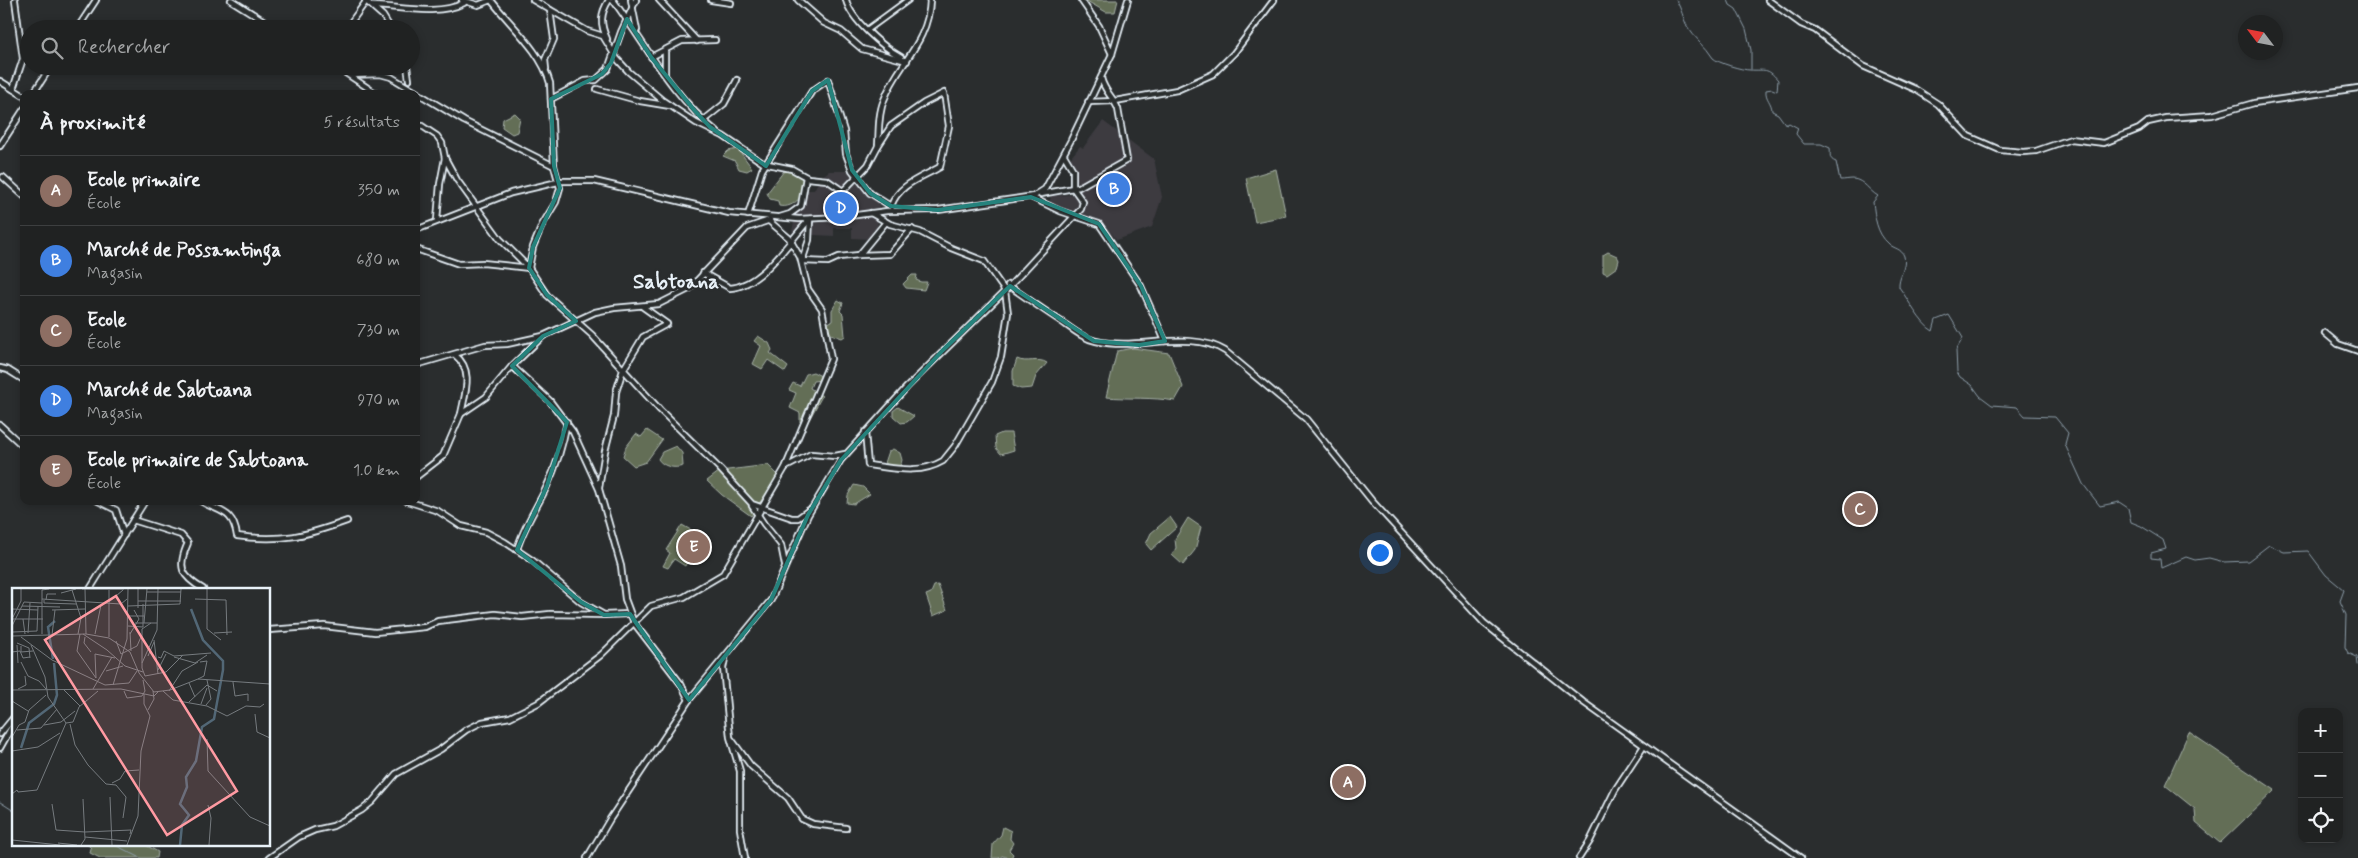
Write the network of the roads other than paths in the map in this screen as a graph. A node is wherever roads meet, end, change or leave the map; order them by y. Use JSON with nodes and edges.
{"nodes":[{"id":1,"x":15,"y":0,"type":"edge"},
{"id":2,"x":96,"y":0,"type":"edge"},
{"id":3,"x":231,"y":0,"type":"edge"},
{"id":4,"x":366,"y":0,"type":"edge"},
{"id":5,"x":533,"y":0,"type":"edge"},
{"id":6,"x":611,"y":0,"type":"edge"},
{"id":7,"x":630,"y":0,"type":"edge"},
{"id":8,"x":636,"y":0,"type":"edge"},
{"id":9,"x":658,"y":0,"type":"edge"},
{"id":10,"x":711,"y":0,"type":"edge"},
{"id":11,"x":798,"y":0,"type":"edge"},
{"id":12,"x":846,"y":0,"type":"edge"},
{"id":13,"x":908,"y":0,"type":"edge"},
{"id":14,"x":930,"y":0,"type":"edge"},
{"id":15,"x":1081,"y":0,"type":"edge"},
{"id":16,"x":1128,"y":0,"type":"edge"},
{"id":17,"x":1274,"y":0,"type":"edge"},
{"id":18,"x":1768,"y":0,"type":"edge"},
{"id":19,"x":463,"y":1,"type":"edge"},
{"id":20,"x":238,"y":2,"type":"edge"},
{"id":21,"x":731,"y":4,"type":"dead end"},
{"id":22,"x":373,"y":6,"type":"junction"},
{"id":23,"x":631,"y":7,"type":"junction"},
{"id":24,"x":550,"y":10,"type":"junction"},
{"id":25,"x":82,"y":20,"type":"edge"},
{"id":26,"x":264,"y":20,"type":"edge"},
{"id":27,"x":352,"y":20,"type":"edge"},
{"id":28,"x":385,"y":20,"type":"edge"},
{"id":29,"x":627,"y":20,"type":"junction"},
{"id":30,"x":867,"y":30,"type":"junction"},
{"id":31,"x":638,"y":35,"type":"junction"},
{"id":32,"x":20,"y":37,"type":"edge"},
{"id":33,"x":715,"y":40,"type":"dead end"},
{"id":34,"x":697,"y":41,"type":"junction"},
{"id":35,"x":610,"y":45,"type":"junction"},
{"id":36,"x":665,"y":51,"type":"junction"},
{"id":37,"x":614,"y":53,"type":"junction"},
{"id":38,"x":1112,"y":54,"type":"junction"},
{"id":39,"x":651,"y":57,"type":"junction"},
{"id":40,"x":907,"y":60,"type":"junction"},
{"id":41,"x":20,"y":68,"type":"edge"},
{"id":42,"x":546,"y":70,"type":"junction"},
{"id":43,"x":665,"y":73,"type":"junction"},
{"id":44,"x":45,"y":75,"type":"edge"},
{"id":45,"x":350,"y":75,"type":"edge"},
{"id":46,"x":384,"y":75,"type":"edge"},
{"id":47,"x":408,"y":75,"type":"edge"},
{"id":48,"x":1101,"y":78,"type":"junction"},
{"id":49,"x":409,"y":80,"type":"dead end"},
{"id":50,"x":737,"y":80,"type":"dead end"},
{"id":51,"x":0,"y":81,"type":"edge"},
{"id":52,"x":2358,"y":88,"type":"edge"},
{"id":53,"x":13,"y":89,"type":"junction"},
{"id":54,"x":597,"y":89,"type":"dead end"},
{"id":55,"x":35,"y":90,"type":"edge"},
{"id":56,"x":371,"y":90,"type":"edge"},
{"id":57,"x":412,"y":90,"type":"edge"},
{"id":58,"x":20,"y":93,"type":"edge"},
{"id":59,"x":420,"y":95,"type":"edge"},
{"id":60,"x":551,"y":99,"type":"junction"},
{"id":61,"x":1115,"y":101,"type":"junction"},
{"id":62,"x":1088,"y":102,"type":"junction"},
{"id":63,"x":672,"y":107,"type":"junction"},
{"id":64,"x":20,"y":115,"type":"edge"},
{"id":65,"x":704,"y":120,"type":"junction"},
{"id":66,"x":420,"y":125,"type":"edge"},
{"id":67,"x":722,"y":136,"type":"junction"},
{"id":68,"x":0,"y":146,"type":"edge"},
{"id":69,"x":878,"y":146,"type":"junction"},
{"id":70,"x":1064,"y":155,"type":"junction"},
{"id":71,"x":445,"y":158,"type":"junction"},
{"id":72,"x":767,"y":164,"type":"junction"},
{"id":73,"x":554,"y":166,"type":"junction"},
{"id":74,"x":3,"y":177,"type":"dead end"},
{"id":75,"x":806,"y":177,"type":"junction"},
{"id":76,"x":857,"y":178,"type":"junction"},
{"id":77,"x":558,"y":182,"type":"junction"},
{"id":78,"x":1074,"y":188,"type":"junction"},
{"id":79,"x":20,"y":192,"type":"edge"},
{"id":80,"x":1040,"y":194,"type":"junction"},
{"id":81,"x":1031,"y":197,"type":"junction"},
{"id":82,"x":475,"y":206,"type":"junction"},
{"id":83,"x":891,"y":206,"type":"junction"},
{"id":84,"x":901,"y":210,"type":"junction"},
{"id":85,"x":870,"y":212,"type":"junction"},
{"id":86,"x":748,"y":215,"type":"junction"},
{"id":87,"x":1075,"y":216,"type":"junction"},
{"id":88,"x":776,"y":218,"type":"junction"},
{"id":89,"x":810,"y":219,"type":"junction"},
{"id":90,"x":437,"y":220,"type":"junction"},
{"id":91,"x":769,"y":221,"type":"junction"},
{"id":92,"x":886,"y":222,"type":"junction"},
{"id":93,"x":420,"y":228,"type":"edge"},
{"id":94,"x":912,"y":229,"type":"junction"},
{"id":95,"x":791,"y":240,"type":"junction"},
{"id":96,"x":420,"y":250,"type":"edge"},
{"id":97,"x":858,"y":255,"type":"junction"},
{"id":98,"x":802,"y":261,"type":"junction"},
{"id":99,"x":529,"y":268,"type":"junction"},
{"id":100,"x":703,"y":273,"type":"junction"},
{"id":101,"x":1008,"y":285,"type":"junction"},
{"id":102,"x":1005,"y":291,"type":"junction"},
{"id":103,"x":642,"y":307,"type":"junction"},
{"id":104,"x":577,"y":321,"type":"junction"},
{"id":105,"x":2325,"y":333,"type":"dead end"},
{"id":106,"x":542,"y":336,"type":"junction"},
{"id":107,"x":1165,"y":341,"type":"junction"},
{"id":108,"x":2358,"y":351,"type":"edge"},
{"id":109,"x":455,"y":354,"type":"junction"},
{"id":110,"x":420,"y":364,"type":"edge"},
{"id":111,"x":512,"y":366,"type":"junction"},
{"id":112,"x":0,"y":368,"type":"edge"},
{"id":113,"x":624,"y":370,"type":"junction"},
{"id":114,"x":20,"y":378,"type":"edge"},
{"id":115,"x":461,"y":414,"type":"junction"},
{"id":116,"x":567,"y":422,"type":"junction"},
{"id":117,"x":0,"y":425,"type":"edge"},
{"id":118,"x":865,"y":432,"type":"junction"},
{"id":119,"x":20,"y":443,"type":"edge"},
{"id":120,"x":846,"y":454,"type":"junction"},
{"id":121,"x":785,"y":468,"type":"junction"},
{"id":122,"x":420,"y":474,"type":"edge"},
{"id":123,"x":599,"y":489,"type":"junction"},
{"id":124,"x":106,"y":505,"type":"edge"},
{"id":125,"x":142,"y":505,"type":"edge"},
{"id":126,"x":209,"y":505,"type":"edge"},
{"id":127,"x":419,"y":505,"type":"edge"},
{"id":128,"x":812,"y":508,"type":"junction"},
{"id":129,"x":759,"y":511,"type":"junction"},
{"id":130,"x":133,"y":520,"type":"junction"},
{"id":131,"x":347,"y":520,"type":"dead end"},
{"id":132,"x":124,"y":535,"type":"junction"},
{"id":133,"x":517,"y":550,"type":"junction"},
{"id":134,"x":785,"y":568,"type":"junction"},
{"id":135,"x":91,"y":588,"type":"edge"},
{"id":136,"x":202,"y":588,"type":"edge"},
{"id":137,"x":630,"y":614,"type":"junction"},
{"id":138,"x":604,"y":615,"type":"junction"},
{"id":139,"x":634,"y":623,"type":"junction"},
{"id":140,"x":270,"y":630,"type":"edge"},
{"id":141,"x":725,"y":658,"type":"junction"},
{"id":142,"x":689,"y":700,"type":"junction"},
{"id":143,"x":12,"y":719,"type":"edge"},
{"id":144,"x":12,"y":727,"type":"edge"},
{"id":145,"x":0,"y":734,"type":"edge"},
{"id":146,"x":730,"y":737,"type":"junction"},
{"id":147,"x":1644,"y":746,"type":"junction"},
{"id":148,"x":0,"y":748,"type":"edge"},
{"id":149,"x":846,"y":828,"type":"dead end"},
{"id":150,"x":269,"y":858,"type":"edge"},
{"id":151,"x":587,"y":858,"type":"edge"},
{"id":152,"x":745,"y":858,"type":"edge"},
{"id":153,"x":1579,"y":858,"type":"edge"},
{"id":154,"x":1800,"y":858,"type":"edge"}],
"edges":[{"from":1,"to":32,"type":"street"},
{"from":2,"to":25,"type":"street"},
{"from":3,"to":20,"type":"street"},
{"from":4,"to":22,"type":"street"},
{"from":4,"to":27,"type":"street"},
{"from":5,"to":24,"type":"street"},
{"from":6,"to":29,"type":"street"},
{"from":6,"to":35,"type":"street"},
{"from":7,"to":23,"type":"street"},
{"from":8,"to":23,"type":"street"},
{"from":9,"to":34,"type":"street"},
{"from":10,"to":21,"type":"street"},
{"from":11,"to":40,"type":"street"},
{"from":12,"to":30,"type":"street"},
{"from":13,"to":30,"type":"street"},
{"from":14,"to":40,"type":"street"},
{"from":15,"to":38,"type":"street"},
{"from":16,"to":38,"type":"street"},
{"from":17,"to":61,"type":"street"},
{"from":18,"to":52,"type":"street"},
{"from":19,"to":22,"type":"street"},
{"from":19,"to":42,"type":"street"},
{"from":20,"to":26,"type":"street"},
{"from":22,"to":28,"type":"street"},
{"from":23,"to":29,"type":"street"},
{"from":23,"to":31,"type":"street"},
{"from":24,"to":35,"type":"street"},
{"from":24,"to":42,"type":"street"},
{"from":29,"to":31,"type":"street"},
{"from":29,"to":37,"type":"street"},
{"from":30,"to":40,"type":"street"},
{"from":31,"to":39,"type":"street"},
{"from":33,"to":34,"type":"street"},
{"from":34,"to":36,"type":"street"},
{"from":35,"to":37,"type":"street"},
{"from":36,"to":39,"type":"street"},
{"from":36,"to":43,"type":"street"},
{"from":37,"to":60,"type":"street"},
{"from":37,"to":63,"type":"street"},
{"from":38,"to":48,"type":"street"},
{"from":39,"to":43,"type":"street"},
{"from":40,"to":69,"type":"street"},
{"from":41,"to":53,"type":"street"},
{"from":42,"to":60,"type":"street"},
{"from":43,"to":65,"type":"street"},
{"from":44,"to":55,"type":"street"},
{"from":45,"to":56,"type":"street"},
{"from":46,"to":57,"type":"street"},
{"from":47,"to":49,"type":"street"},
{"from":48,"to":61,"type":"street"},
{"from":48,"to":62,"type":"street"},
{"from":50,"to":65,"type":"street"},
{"from":51,"to":53,"type":"street"},
{"from":53,"to":58,"type":"street"},
{"from":54,"to":63,"type":"street"},
{"from":59,"to":73,"type":"street"},
{"from":60,"to":73,"type":"street"},
{"from":61,"to":62,"type":"street"},
{"from":61,"to":78,"type":"street"},
{"from":62,"to":70,"type":"street"},
{"from":63,"to":67,"type":"street"},
{"from":64,"to":68,"type":"street"},
{"from":65,"to":67,"type":"street"},
{"from":66,"to":71,"type":"street"},
{"from":67,"to":72,"type":"street"},
{"from":69,"to":76,"type":"street"},
{"from":69,"to":83,"type":"street"},
{"from":70,"to":78,"type":"street"},
{"from":70,"to":80,"type":"street"},
{"from":71,"to":82,"type":"street"},
{"from":71,"to":90,"type":"street"},
{"from":72,"to":75,"type":"street"},
{"from":72,"to":76,"type":"street"},
{"from":72,"to":86,"type":"street"},
{"from":73,"to":77,"type":"street"},
{"from":74,"to":79,"type":"street"},
{"from":75,"to":76,"type":"street"},
{"from":75,"to":88,"type":"street"},
{"from":76,"to":83,"type":"street"},
{"from":77,"to":82,"type":"street"},
{"from":77,"to":86,"type":"street"},
{"from":77,"to":99,"type":"street"},
{"from":78,"to":80,"type":"street"},
{"from":78,"to":87,"type":"street"},
{"from":80,"to":81,"type":"street"},
{"from":81,"to":84,"type":"street"},
{"from":81,"to":87,"type":"street"},
{"from":82,"to":90,"type":"street"},
{"from":82,"to":99,"type":"street"},
{"from":83,"to":84,"type":"street"},
{"from":84,"to":85,"type":"street"},
{"from":85,"to":89,"type":"street"},
{"from":85,"to":92,"type":"street"},
{"from":86,"to":88,"type":"street"},
{"from":87,"to":101,"type":"street"},
{"from":87,"to":107,"type":"street"},
{"from":88,"to":89,"type":"street"},
{"from":88,"to":91,"type":"street"},
{"from":89,"to":95,"type":"street"},
{"from":89,"to":98,"type":"street"},
{"from":90,"to":93,"type":"street"},
{"from":91,"to":95,"type":"street"},
{"from":91,"to":100,"type":"street"},
{"from":92,"to":94,"type":"street"},
{"from":92,"to":97,"type":"street"},
{"from":94,"to":97,"type":"street"},
{"from":94,"to":102,"type":"street"},
{"from":95,"to":98,"type":"street"},
{"from":95,"to":100,"type":"street"},
{"from":96,"to":99,"type":"street"},
{"from":97,"to":98,"type":"street"},
{"from":98,"to":121,"type":"street"},
{"from":99,"to":104,"type":"street"},
{"from":100,"to":103,"type":"street"},
{"from":101,"to":102,"type":"street"},
{"from":101,"to":107,"type":"street"},
{"from":102,"to":118,"type":"street"},
{"from":102,"to":118,"type":"street"},
{"from":103,"to":104,"type":"street"},
{"from":103,"to":113,"type":"street"},
{"from":104,"to":106,"type":"street"},
{"from":104,"to":113,"type":"street"},
{"from":105,"to":108,"type":"street"},
{"from":106,"to":109,"type":"street"},
{"from":106,"to":111,"type":"street"},
{"from":107,"to":147,"type":"street"},
{"from":109,"to":110,"type":"street"},
{"from":109,"to":115,"type":"street"},
{"from":111,"to":115,"type":"street"},
{"from":111,"to":116,"type":"street"},
{"from":112,"to":114,"type":"street"},
{"from":113,"to":123,"type":"street"},
{"from":113,"to":129,"type":"street"},
{"from":115,"to":122,"type":"street"},
{"from":116,"to":123,"type":"street"},
{"from":116,"to":133,"type":"street"},
{"from":117,"to":119,"type":"street"},
{"from":118,"to":120,"type":"street"},
{"from":120,"to":121,"type":"street"},
{"from":120,"to":128,"type":"street"},
{"from":121,"to":129,"type":"street"},
{"from":123,"to":137,"type":"street"},
{"from":124,"to":132,"type":"street"},
{"from":125,"to":130,"type":"street"},
{"from":126,"to":131,"type":"street"},
{"from":127,"to":133,"type":"street"},
{"from":128,"to":129,"type":"street"},
{"from":128,"to":134,"type":"street"},
{"from":129,"to":134,"type":"street"},
{"from":129,"to":139,"type":"street"},
{"from":130,"to":132,"type":"street"},
{"from":130,"to":136,"type":"street"},
{"from":132,"to":135,"type":"street"},
{"from":133,"to":138,"type":"street"},
{"from":134,"to":141,"type":"street"},
{"from":137,"to":138,"type":"street"},
{"from":137,"to":139,"type":"street"},
{"from":138,"to":140,"type":"street"},
{"from":139,"to":142,"type":"street"},
{"from":139,"to":150,"type":"street"},
{"from":141,"to":142,"type":"street"},
{"from":141,"to":146,"type":"street"},
{"from":142,"to":151,"type":"street"},
{"from":143,"to":145,"type":"street"},
{"from":144,"to":148,"type":"street"},
{"from":146,"to":149,"type":"street"},
{"from":146,"to":152,"type":"street"},
{"from":147,"to":153,"type":"street"},
{"from":147,"to":154,"type":"street"}]}
